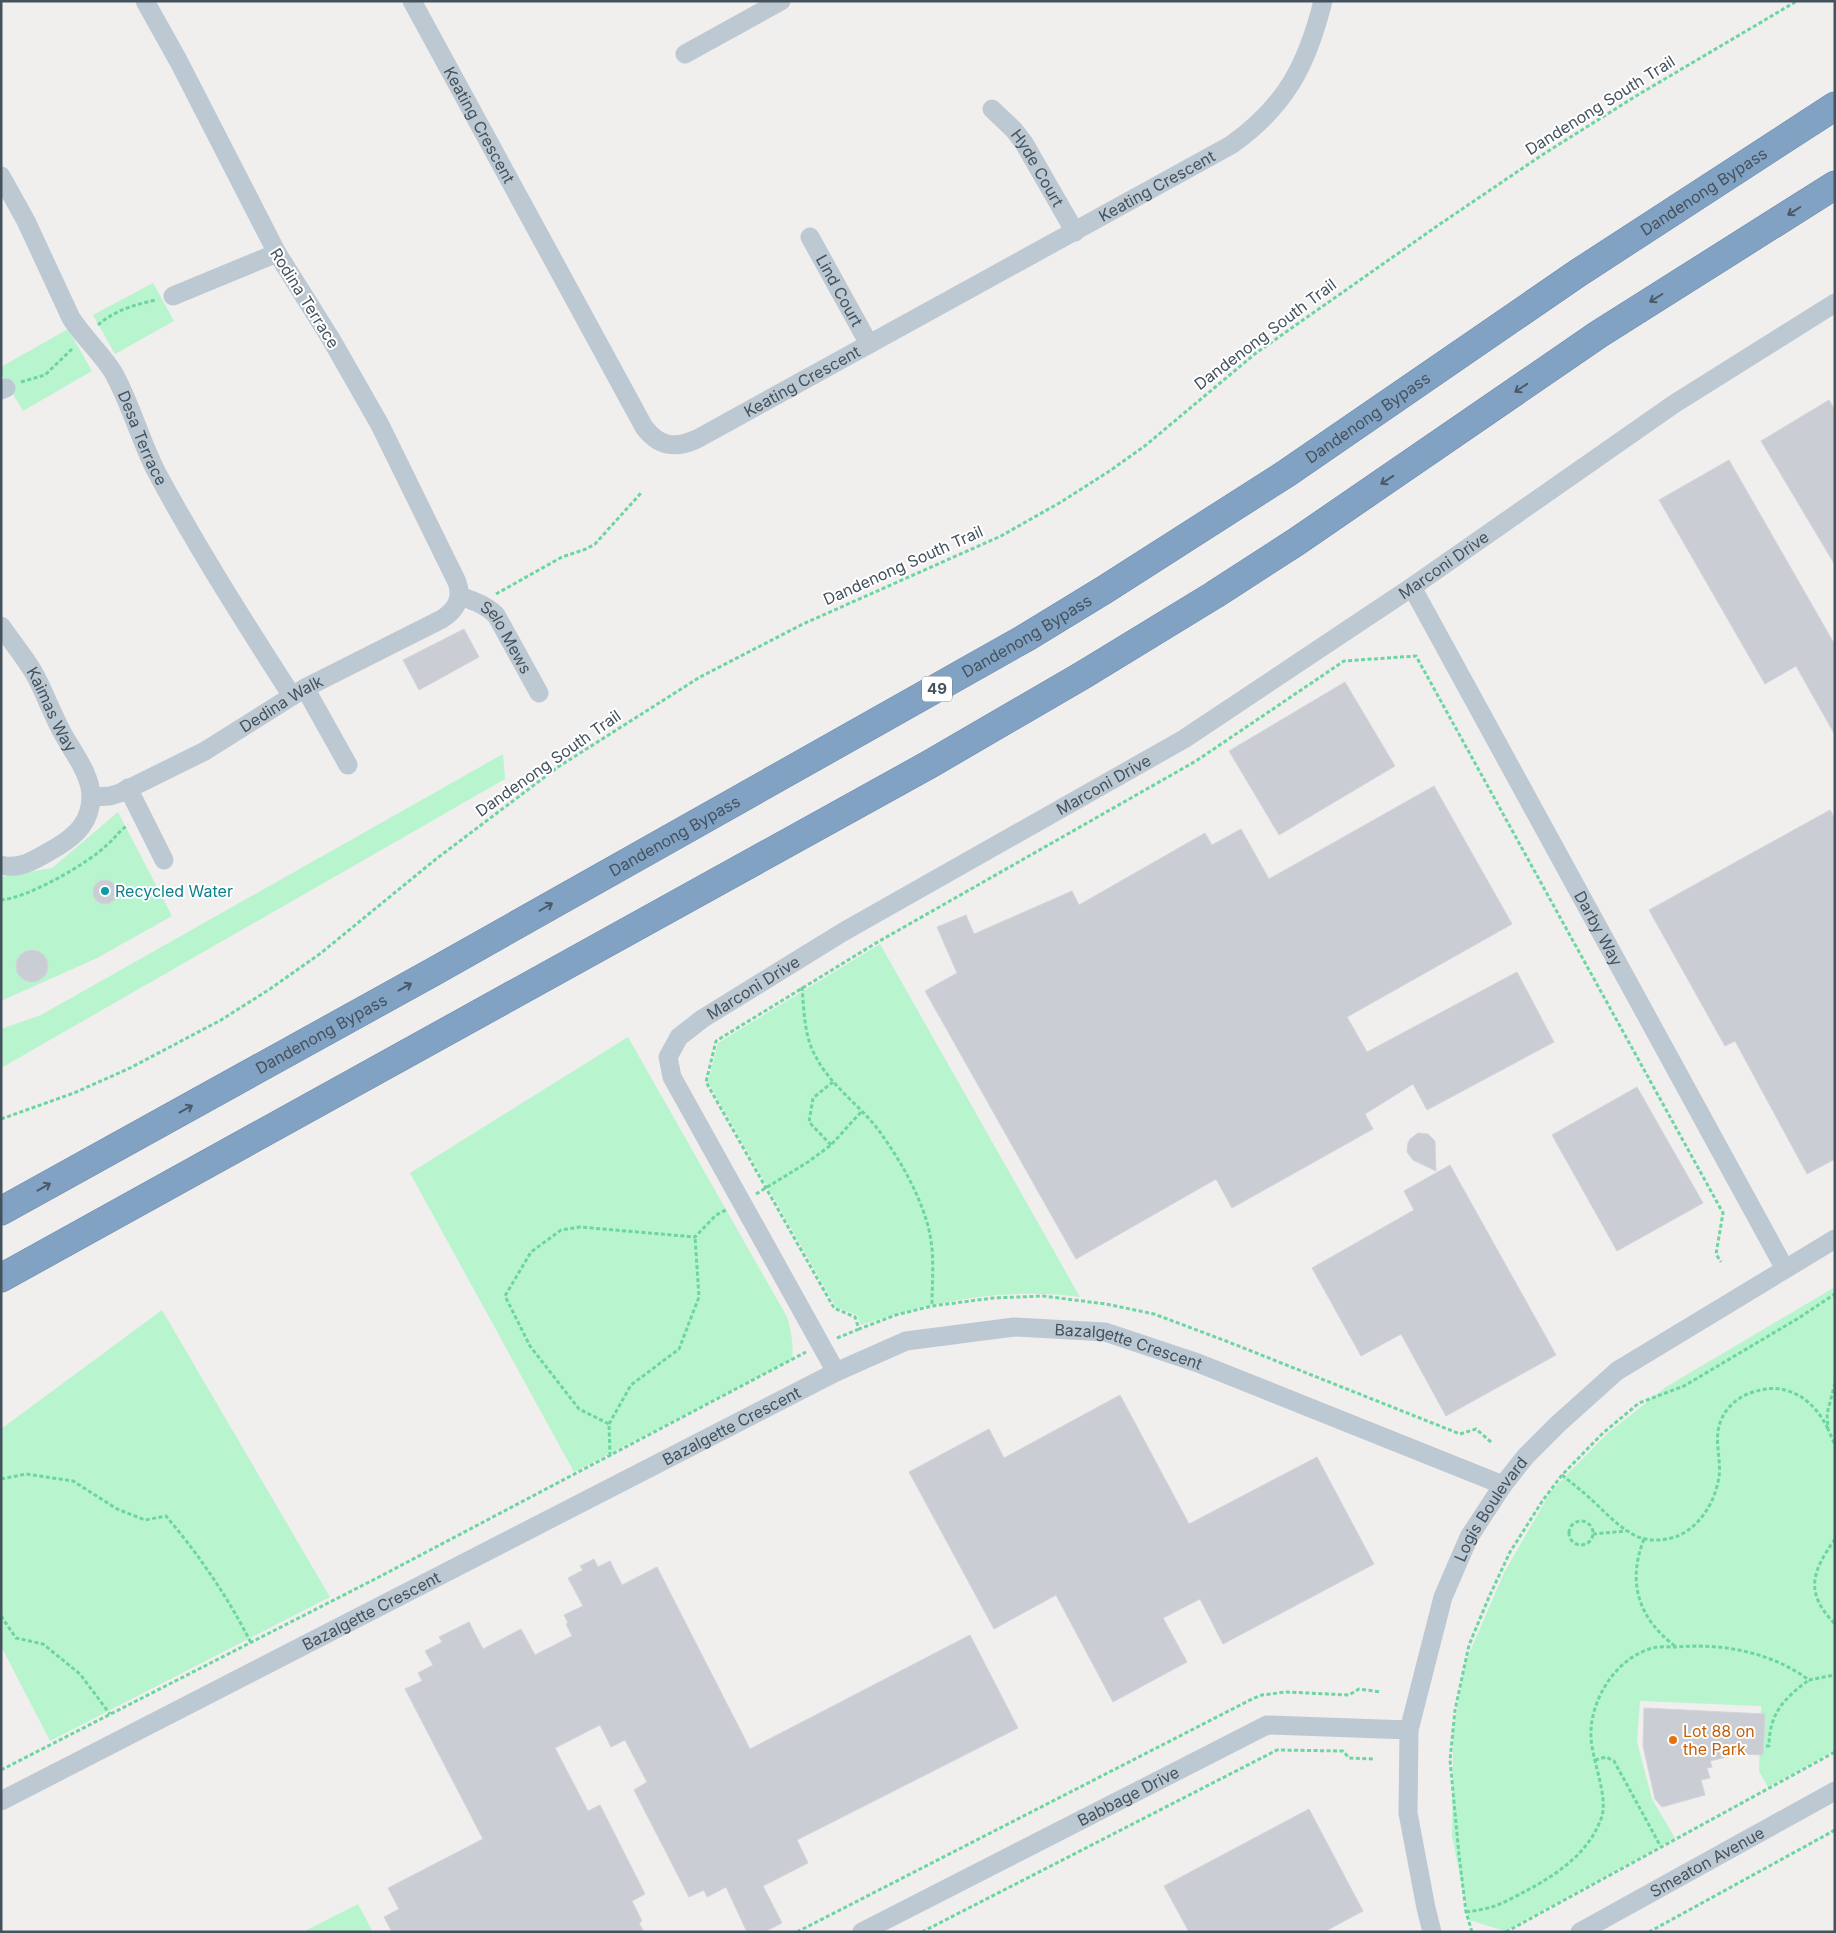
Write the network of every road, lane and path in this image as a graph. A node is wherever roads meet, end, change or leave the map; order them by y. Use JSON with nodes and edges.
{"nodes":[{"id":1,"x":145,"y":1,"type":"edge"},
{"id":2,"x":412,"y":1,"type":"edge"},
{"id":3,"x":781,"y":1,"type":"edge"},
{"id":4,"x":1323,"y":1,"type":"edge"},
{"id":5,"x":1797,"y":1,"type":"edge"},
{"id":6,"x":685,"y":54,"type":"dead end"},
{"id":7,"x":1835,"y":106,"type":"edge"},
{"id":8,"x":992,"y":109,"type":"dead end"},
{"id":9,"x":1,"y":176,"type":"edge"},
{"id":10,"x":1835,"y":185,"type":"edge"},
{"id":11,"x":1075,"y":232,"type":"junction"},
{"id":12,"x":810,"y":237,"type":"dead end"},
{"id":13,"x":277,"y":253,"type":"junction"},
{"id":14,"x":173,"y":296,"type":"joint"},
{"id":15,"x":1835,"y":304,"type":"edge"},
{"id":16,"x":85,"y":337,"type":"junction"},
{"id":17,"x":869,"y":344,"type":"junction"},
{"id":18,"x":4,"y":389,"type":"edge"},
{"id":19,"x":641,"y":493,"type":"dead end"},
{"id":20,"x":1412,"y":587,"type":"junction"},
{"id":21,"x":460,"y":596,"type":"junction"},
{"id":22,"x":480,"y":603,"type":"junction"},
{"id":23,"x":1,"y":626,"type":"edge"},
{"id":24,"x":298,"y":692,"type":"junction"},
{"id":25,"x":540,"y":693,"type":"dead end"},
{"id":26,"x":348,"y":765,"type":"dead end"},
{"id":27,"x":128,"y":788,"type":"junction"},
{"id":28,"x":91,"y":797,"type":"junction"},
{"id":29,"x":142,"y":816,"type":"junction"},
{"id":30,"x":164,"y":860,"type":"dead end"},
{"id":31,"x":1,"y":865,"type":"edge"},
{"id":32,"x":1,"y":900,"type":"edge"},
{"id":33,"x":802,"y":987,"type":"junction"},
{"id":34,"x":834,"y":1081,"type":"junction"},
{"id":35,"x":861,"y":1112,"type":"junction"},
{"id":36,"x":1,"y":1119,"type":"edge"},
{"id":37,"x":832,"y":1145,"type":"junction"},
{"id":38,"x":766,"y":1187,"type":"junction"},
{"id":39,"x":741,"y":1203,"type":"junction"},
{"id":40,"x":1,"y":1210,"type":"edge"},
{"id":41,"x":695,"y":1237,"type":"junction"},
{"id":42,"x":1835,"y":1239,"type":"edge"},
{"id":43,"x":1721,"y":1262,"type":"dead end"},
{"id":44,"x":1785,"y":1269,"type":"junction"},
{"id":45,"x":1,"y":1278,"type":"edge"},
{"id":46,"x":1835,"y":1294,"type":"edge"},
{"id":47,"x":932,"y":1306,"type":"junction"},
{"id":48,"x":821,"y":1344,"type":"junction"},
{"id":49,"x":836,"y":1372,"type":"junction"},
{"id":50,"x":1835,"y":1383,"type":"edge"},
{"id":51,"x":609,"y":1424,"type":"junction"},
{"id":52,"x":1828,"y":1429,"type":"junction"},
{"id":53,"x":1491,"y":1442,"type":"dead end"},
{"id":54,"x":1835,"y":1445,"type":"edge"},
{"id":55,"x":610,"y":1457,"type":"junction"},
{"id":56,"x":1562,"y":1475,"type":"junction"},
{"id":57,"x":1,"y":1479,"type":"edge"},
{"id":58,"x":1503,"y":1485,"type":"junction"},
{"id":59,"x":1626,"y":1531,"type":"junction"},
{"id":60,"x":1593,"y":1534,"type":"junction"},
{"id":61,"x":1644,"y":1539,"type":"junction"},
{"id":62,"x":1835,"y":1539,"type":"edge"},
{"id":63,"x":1,"y":1616,"type":"edge"},
{"id":64,"x":1835,"y":1624,"type":"edge"},
{"id":65,"x":251,"y":1643,"type":"junction"},
{"id":66,"x":1676,"y":1646,"type":"junction"},
{"id":67,"x":1834,"y":1676,"type":"edge"},
{"id":68,"x":1808,"y":1680,"type":"junction"},
{"id":69,"x":1381,"y":1692,"type":"dead end"},
{"id":70,"x":110,"y":1714,"type":"junction"},
{"id":71,"x":1409,"y":1730,"type":"junction"},
{"id":72,"x":1766,"y":1746,"type":"dead end"},
{"id":73,"x":1835,"y":1752,"type":"edge"},
{"id":74,"x":1373,"y":1759,"type":"dead end"},
{"id":75,"x":1595,"y":1760,"type":"junction"},
{"id":76,"x":1,"y":1770,"type":"edge"},
{"id":77,"x":1835,"y":1792,"type":"edge"},
{"id":78,"x":1,"y":1801,"type":"edge"},
{"id":79,"x":1835,"y":1830,"type":"edge"},
{"id":80,"x":1661,"y":1847,"type":"junction"},
{"id":81,"x":1466,"y":1912,"type":"junction"},
{"id":82,"x":797,"y":1932,"type":"edge"},
{"id":83,"x":862,"y":1932,"type":"edge"},
{"id":84,"x":922,"y":1932,"type":"edge"},
{"id":85,"x":1432,"y":1932,"type":"edge"},
{"id":86,"x":1472,"y":1932,"type":"edge"},
{"id":87,"x":1506,"y":1932,"type":"edge"},
{"id":88,"x":1580,"y":1932,"type":"edge"},
{"id":89,"x":1650,"y":1932,"type":"edge"}],
"edges":[{"from":1,"to":13,"type":"street","name":"Rodina Terrace"},
{"from":2,"to":17,"type":"street","name":"Keating Crescent"},
{"from":3,"to":6,"type":"street"},
{"from":4,"to":11,"type":"street","name":"Keating Crescent"},
{"from":5,"to":36,"type":"path","name":"Dandenong South Trail"},
{"from":40,"to":7,"type":"highway","name":"Dandenong Bypass","number":"49","one_way":true},
{"from":8,"to":11,"type":"street","name":"Hyde Court"},
{"from":9,"to":16,"type":"street","name":"Desa Terrace"},
{"from":10,"to":45,"type":"highway","one_way":true},
{"from":11,"to":17,"type":"street","name":"Keating Crescent"},
{"from":12,"to":17,"type":"street","name":"Lind Court"},
{"from":13,"to":14,"type":"street"},
{"from":13,"to":21,"type":"street","name":"Rodina Terrace"},
{"from":14,"to":16,"type":"path"},
{"from":15,"to":20,"type":"street","name":"Marconi Drive"},
{"from":16,"to":18,"type":"path"},
{"from":16,"to":24,"type":"street","name":"Desa Terrace"},
{"from":19,"to":22,"type":"path"},
{"from":20,"to":39,"type":"street","name":"Marconi Drive"},
{"from":20,"to":44,"type":"street","name":"Darby Way"},
{"from":21,"to":22,"type":"street","name":"Selo Mews"},
{"from":21,"to":24,"type":"street","name":"Dedina Walk"},
{"from":22,"to":25,"type":"street","name":"Selo Mews"},
{"from":23,"to":28,"type":"street","name":"Kaimas Way"},
{"from":24,"to":26,"type":"street","name":"Desa Terrace"},
{"from":24,"to":27,"type":"street","name":"Dedina Walk"},
{"from":27,"to":28,"type":"street","name":"Dedina Walk"},
{"from":27,"to":29,"type":"street"},
{"from":28,"to":31,"type":"street"},
{"from":29,"to":30,"type":"street"},
{"from":29,"to":32,"type":"path"},
{"from":33,"to":34,"type":"path"},
{"from":33,"to":38,"type":"path"},
{"from":33,"to":43,"type":"path"},
{"from":34,"to":35,"type":"path"},
{"from":34,"to":37,"type":"path"},
{"from":35,"to":37,"type":"path"},
{"from":35,"to":47,"type":"path"},
{"from":37,"to":38,"type":"path"},
{"from":38,"to":39,"type":"path"},
{"from":38,"to":47,"type":"path"},
{"from":39,"to":41,"type":"path"},
{"from":39,"to":48,"type":"street","name":"Marconi Drive"},
{"from":41,"to":51,"type":"path"},
{"from":41,"to":51,"type":"path"},
{"from":42,"to":44,"type":"street","name":"Logis Boulevard"},
{"from":44,"to":58,"type":"street","name":"Logis Boulevard"},
{"from":46,"to":56,"type":"path"},
{"from":47,"to":53,"type":"path"},
{"from":48,"to":49,"type":"street","name":"Marconi Drive"},
{"from":48,"to":55,"type":"path"},
{"from":49,"to":58,"type":"street","name":"Bazalgette Crescent"},
{"from":49,"to":78,"type":"street","name":"Bazalgette Crescent"},
{"from":50,"to":52,"type":"path"},
{"from":51,"to":55,"type":"path"},
{"from":52,"to":54,"type":"path"},
{"from":52,"to":61,"type":"path"},
{"from":55,"to":65,"type":"path"},
{"from":56,"to":59,"type":"path"},
{"from":56,"to":81,"type":"path"},
{"from":57,"to":65,"type":"path"},
{"from":58,"to":71,"type":"street","name":"Logis Boulevard"},
{"from":59,"to":60,"type":"path"},
{"from":59,"to":61,"type":"path"},
{"from":60,"to":60,"type":"path"},
{"from":61,"to":66,"type":"path"},
{"from":62,"to":64,"type":"path"},
{"from":63,"to":70,"type":"path"},
{"from":65,"to":70,"type":"path"},
{"from":66,"to":68,"type":"path"},
{"from":66,"to":75,"type":"path"},
{"from":67,"to":68,"type":"path"},
{"from":68,"to":72,"type":"path"},
{"from":69,"to":82,"type":"path"},
{"from":70,"to":76,"type":"path"},
{"from":71,"to":83,"type":"street","name":"Babbage Drive"},
{"from":71,"to":85,"type":"street","name":"Logis Boulevard"},
{"from":73,"to":80,"type":"path"},
{"from":74,"to":84,"type":"path"},
{"from":75,"to":80,"type":"path"},
{"from":75,"to":81,"type":"path"},
{"from":77,"to":88,"type":"street","name":"Smeaton Avenue"},
{"from":79,"to":89,"type":"path"},
{"from":80,"to":87,"type":"path"},
{"from":81,"to":86,"type":"path"}]}
